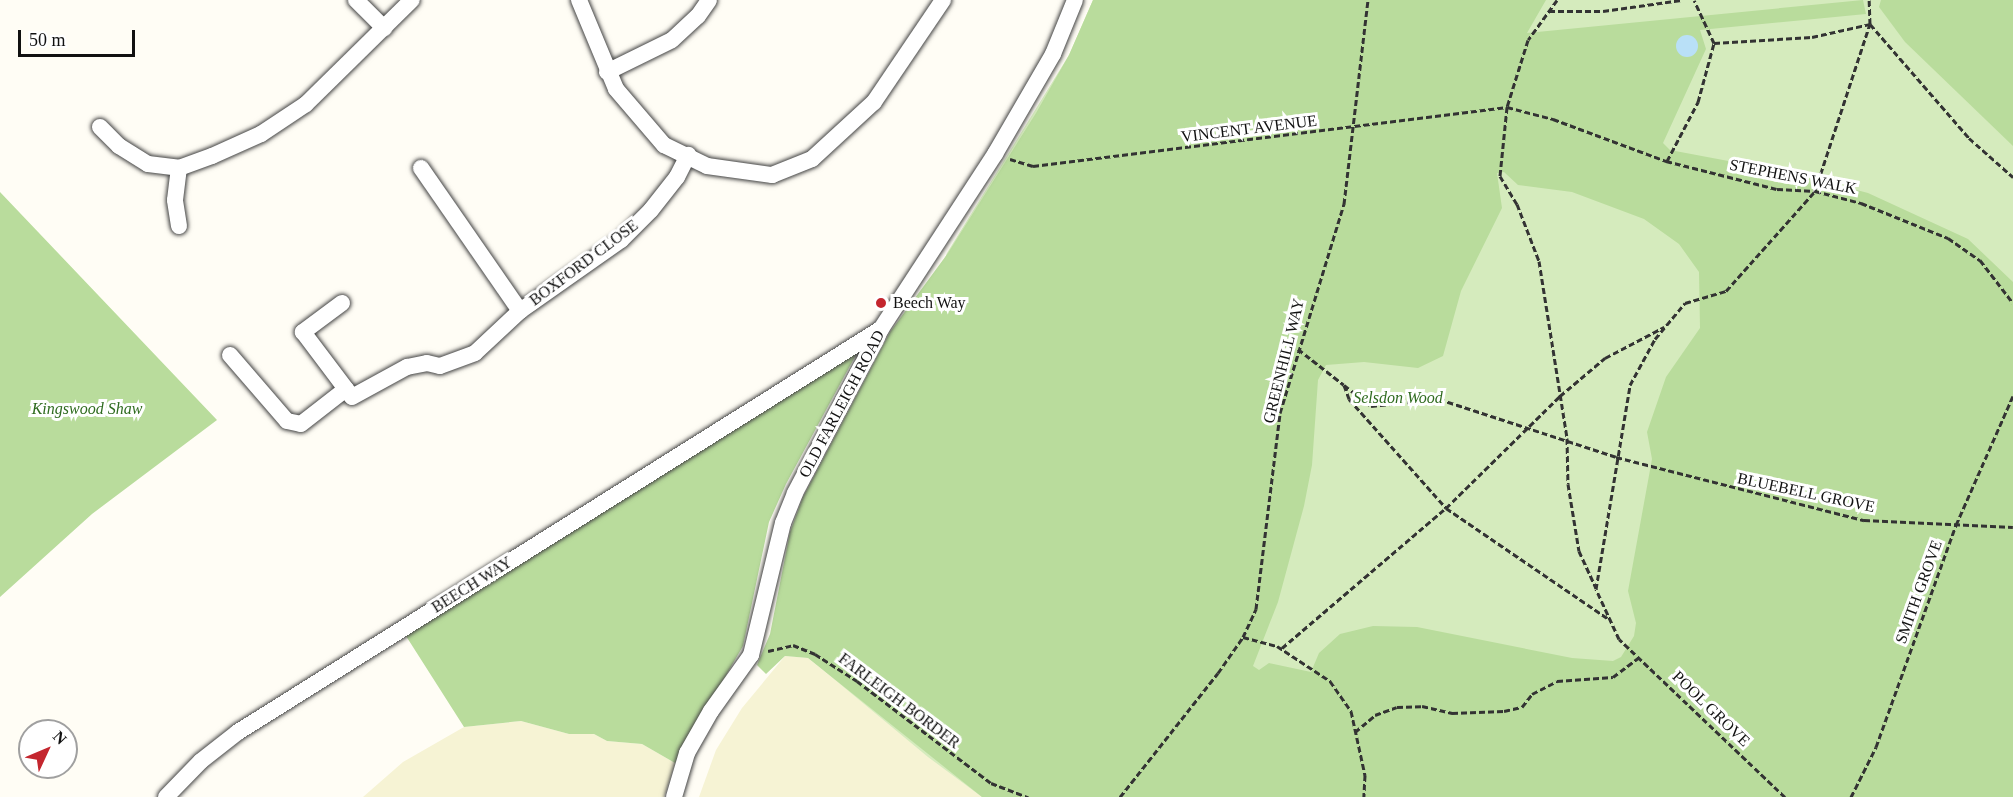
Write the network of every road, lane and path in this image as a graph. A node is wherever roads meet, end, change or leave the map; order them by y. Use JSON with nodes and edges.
{"nodes":[{"id":1,"x":356,"y":0,"type":"edge"},
{"id":2,"x":412,"y":0,"type":"edge"},
{"id":3,"x":579,"y":0,"type":"edge"},
{"id":4,"x":709,"y":0,"type":"edge"},
{"id":5,"x":943,"y":0,"type":"edge"},
{"id":6,"x":1075,"y":0,"type":"edge"},
{"id":7,"x":1368,"y":0,"type":"edge"},
{"id":8,"x":1557,"y":0,"type":"edge"},
{"id":9,"x":1681,"y":0,"type":"edge"},
{"id":10,"x":1694,"y":0,"type":"edge"},
{"id":11,"x":1869,"y":0,"type":"edge"},
{"id":12,"x":1549,"y":11,"type":"junction"},
{"id":13,"x":1870,"y":24,"type":"junction"},
{"id":14,"x":384,"y":28,"type":"junction"},
{"id":15,"x":1714,"y":43,"type":"junction"},
{"id":16,"x":607,"y":72,"type":"junction"},
{"id":17,"x":1508,"y":107,"type":"junction"},
{"id":18,"x":100,"y":127,"type":"dead end"},
{"id":19,"x":1356,"y":129,"type":"junction"},
{"id":20,"x":995,"y":154,"type":"junction"},
{"id":21,"x":688,"y":156,"type":"junction"},
{"id":22,"x":1666,"y":161,"type":"junction"},
{"id":23,"x":179,"y":168,"type":"junction"},
{"id":24,"x":421,"y":168,"type":"dead end"},
{"id":25,"x":2013,"y":177,"type":"edge"},
{"id":26,"x":1815,"y":191,"type":"junction"},
{"id":27,"x":179,"y":226,"type":"dead end"},
{"id":28,"x":342,"y":303,"type":"dead end"},
{"id":29,"x":2013,"y":303,"type":"edge"},
{"id":30,"x":520,"y":311,"type":"junction"},
{"id":31,"x":1666,"y":326,"type":"junction"},
{"id":32,"x":881,"y":329,"type":"junction"},
{"id":33,"x":1298,"y":349,"type":"junction"},
{"id":34,"x":230,"y":355,"type":"dead end"},
{"id":35,"x":1344,"y":385,"type":"junction"},
{"id":36,"x":346,"y":389,"type":"junction"},
{"id":37,"x":1560,"y":396,"type":"junction"},
{"id":38,"x":2013,"y":396,"type":"edge"},
{"id":39,"x":1528,"y":428,"type":"junction"},
{"id":40,"x":1567,"y":438,"type":"junction"},
{"id":41,"x":1616,"y":457,"type":"junction"},
{"id":42,"x":1446,"y":508,"type":"junction"},
{"id":43,"x":1956,"y":525,"type":"junction"},
{"id":44,"x":2013,"y":527,"type":"edge"},
{"id":45,"x":1596,"y":588,"type":"junction"},
{"id":46,"x":1611,"y":621,"type":"junction"},
{"id":47,"x":1243,"y":637,"type":"junction"},
{"id":48,"x":1282,"y":648,"type":"junction"},
{"id":49,"x":751,"y":655,"type":"junction"},
{"id":50,"x":1640,"y":657,"type":"junction"},
{"id":51,"x":1355,"y":732,"type":"junction"},
{"id":52,"x":166,"y":797,"type":"edge"},
{"id":53,"x":674,"y":797,"type":"edge"},
{"id":54,"x":1028,"y":797,"type":"edge"},
{"id":55,"x":1120,"y":797,"type":"edge"},
{"id":56,"x":1364,"y":797,"type":"edge"},
{"id":57,"x":1785,"y":797,"type":"edge"},
{"id":58,"x":1851,"y":797,"type":"edge"}],
"edges":[{"from":1,"to":14,"type":"street"},
{"from":2,"to":14,"type":"street"},
{"from":3,"to":16,"type":"street"},
{"from":4,"to":16,"type":"street"},
{"from":5,"to":21,"type":"street"},
{"from":6,"to":20,"type":"street","name":"OLD FARLEIGH ROAD"},
{"from":7,"to":19,"type":"path","name":"GREENHILL WAY"},
{"from":8,"to":12,"type":"path"},
{"from":9,"to":12,"type":"path"},
{"from":10,"to":15,"type":"path"},
{"from":11,"to":13,"type":"path"},
{"from":12,"to":17,"type":"path"},
{"from":13,"to":15,"type":"path"},
{"from":13,"to":25,"type":"path"},
{"from":13,"to":26,"type":"path"},
{"from":14,"to":23,"type":"street"},
{"from":15,"to":22,"type":"path"},
{"from":16,"to":21,"type":"street"},
{"from":17,"to":19,"type":"path","name":"VINCENT AVENUE"},
{"from":17,"to":22,"type":"path","name":"STEPHENS WALK"},
{"from":17,"to":37,"type":"path"},
{"from":18,"to":23,"type":"street"},
{"from":19,"to":20,"type":"path","name":"VINCENT AVENUE"},
{"from":19,"to":33,"type":"path","name":"GREENHILL WAY"},
{"from":20,"to":32,"type":"street","name":"OLD FARLEIGH ROAD"},
{"from":21,"to":30,"type":"street","name":"BOXFORD CLOSE"},
{"from":22,"to":26,"type":"path","name":"STEPHENS WALK"},
{"from":23,"to":27,"type":"street"},
{"from":24,"to":30,"type":"street","name":"BOXFORD CLOSE"},
{"from":26,"to":29,"type":"path","name":"STEPHENS WALK"},
{"from":26,"to":31,"type":"path"},
{"from":28,"to":36,"type":"street"},
{"from":30,"to":36,"type":"street","name":"BOXFORD CLOSE"},
{"from":31,"to":37,"type":"path"},
{"from":31,"to":41,"type":"path"},
{"from":32,"to":49,"type":"street","name":"OLD FARLEIGH ROAD"},
{"from":32,"to":52,"type":"street","name":"BEECH WAY"},
{"from":33,"to":35,"type":"path","name":"BLUEBELL GROVE"},
{"from":33,"to":47,"type":"path","name":"GREENHILL WAY"},
{"from":34,"to":36,"type":"street"},
{"from":35,"to":39,"type":"path","name":"BLUEBELL GROVE"},
{"from":35,"to":42,"type":"path"},
{"from":37,"to":39,"type":"path"},
{"from":37,"to":40,"type":"path"},
{"from":38,"to":43,"type":"path","name":"SMITH GROVE"},
{"from":39,"to":40,"type":"path","name":"BLUEBELL GROVE"},
{"from":39,"to":42,"type":"path"},
{"from":40,"to":41,"type":"path","name":"BLUEBELL GROVE"},
{"from":40,"to":45,"type":"path"},
{"from":41,"to":43,"type":"path","name":"BLUEBELL GROVE"},
{"from":41,"to":45,"type":"path"},
{"from":42,"to":46,"type":"path"},
{"from":42,"to":48,"type":"path"},
{"from":43,"to":44,"type":"path","name":"BLUEBELL GROVE"},
{"from":43,"to":58,"type":"path","name":"SMITH GROVE"},
{"from":45,"to":46,"type":"path"},
{"from":46,"to":50,"type":"path","name":"POOL GROVE"},
{"from":47,"to":48,"type":"path"},
{"from":47,"to":55,"type":"path","name":"GREENHILL WAY"},
{"from":48,"to":51,"type":"path"},
{"from":49,"to":53,"type":"street","name":"OLD FARLEIGH ROAD"},
{"from":49,"to":54,"type":"path","name":"FARLEIGH BORDER"},
{"from":50,"to":51,"type":"path"},
{"from":50,"to":57,"type":"path","name":"POOL GROVE"},
{"from":51,"to":56,"type":"path"}]}
